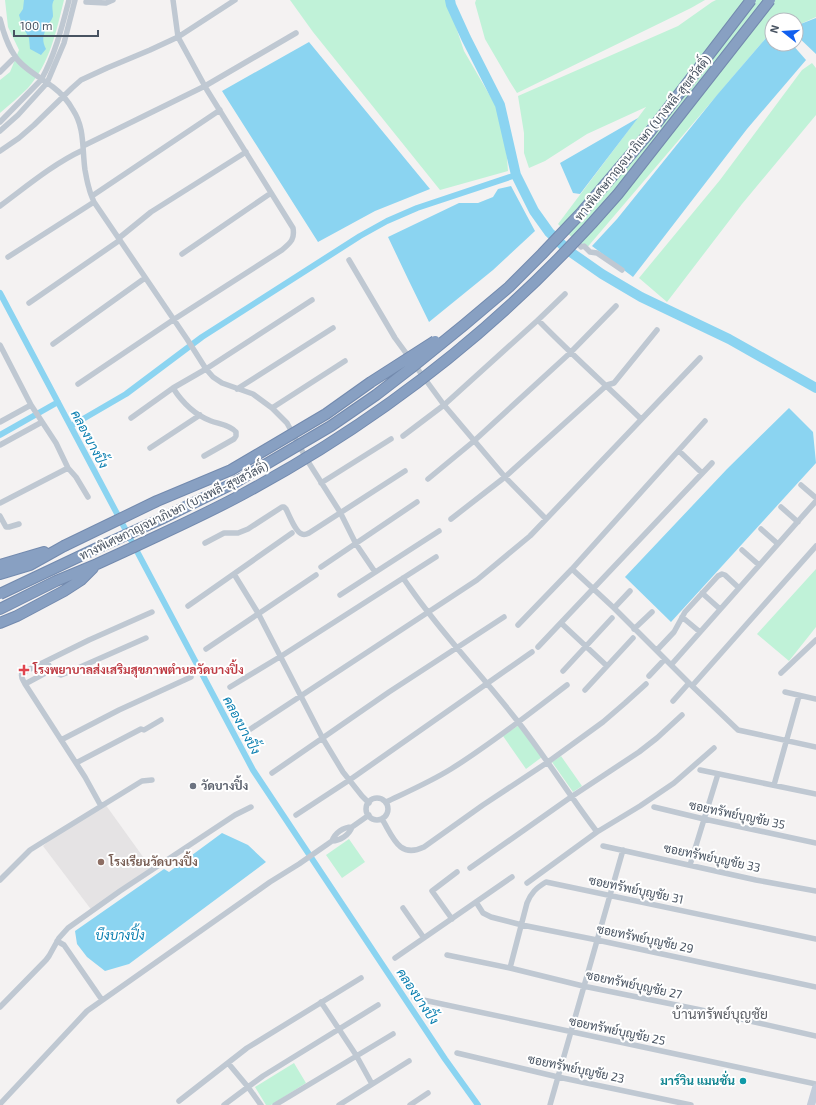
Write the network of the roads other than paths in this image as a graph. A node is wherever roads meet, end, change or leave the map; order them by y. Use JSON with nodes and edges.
{"nodes":[{"id":1,"x":69,"y":0,"type":"edge"},
{"id":2,"x":76,"y":0,"type":"edge"},
{"id":3,"x":113,"y":0,"type":"edge"},
{"id":4,"x":173,"y":0,"type":"edge"},
{"id":5,"x":235,"y":0,"type":"edge"},
{"id":6,"x":751,"y":0,"type":"edge"},
{"id":7,"x":770,"y":0,"type":"edge"},
{"id":8,"x":86,"y":2,"type":"dead end"},
{"id":9,"x":0,"y":19,"type":"edge"},
{"id":10,"x":296,"y":34,"type":"dead end"},
{"id":11,"x":178,"y":37,"type":"junction"},
{"id":12,"x":15,"y":57,"type":"junction"},
{"id":13,"x":0,"y":72,"type":"edge"},
{"id":14,"x":41,"y":80,"type":"junction"},
{"id":15,"x":47,"y":84,"type":"junction"},
{"id":16,"x":205,"y":86,"type":"junction"},
{"id":17,"x":63,"y":97,"type":"junction"},
{"id":18,"x":220,"y":110,"type":"junction"},
{"id":19,"x":0,"y":122,"type":"edge"},
{"id":20,"x":0,"y":131,"type":"edge"},
{"id":21,"x":83,"y":148,"type":"junction"},
{"id":22,"x":0,"y":151,"type":"edge"},
{"id":23,"x":246,"y":152,"type":"junction"},
{"id":24,"x":272,"y":193,"type":"junction"},
{"id":25,"x":92,"y":196,"type":"junction"},
{"id":26,"x":94,"y":202,"type":"junction"},
{"id":27,"x":0,"y":206,"type":"edge"},
{"id":28,"x":119,"y":239,"type":"junction"},
{"id":29,"x":576,"y":241,"type":"junction"},
{"id":30,"x":182,"y":254,"type":"dead end"},
{"id":31,"x":8,"y":257,"type":"dead end"},
{"id":32,"x":349,"y":260,"type":"dead end"},
{"id":33,"x":622,"y":270,"type":"dead end"},
{"id":34,"x":145,"y":278,"type":"junction"},
{"id":35,"x":565,"y":294,"type":"dead end"},
{"id":36,"x":312,"y":300,"type":"dead end"},
{"id":37,"x":29,"y":303,"type":"dead end"},
{"id":38,"x":616,"y":306,"type":"dead end"},
{"id":39,"x":173,"y":320,"type":"junction"},
{"id":40,"x":538,"y":320,"type":"junction"},
{"id":41,"x":464,"y":325,"type":"junction"},
{"id":42,"x":333,"y":328,"type":"dead end"},
{"id":43,"x":657,"y":330,"type":"dead end"},
{"id":44,"x":53,"y":344,"type":"dead end"},
{"id":45,"x":0,"y":345,"type":"edge"},
{"id":46,"x":570,"y":353,"type":"junction"},
{"id":47,"x":700,"y":358,"type":"dead end"},
{"id":48,"x":344,"y":360,"type":"dead end"},
{"id":49,"x":206,"y":369,"type":"junction"},
{"id":50,"x":78,"y":384,"type":"dead end"},
{"id":51,"x":607,"y":385,"type":"junction"},
{"id":52,"x":173,"y":388,"type":"junction"},
{"id":53,"x":237,"y":388,"type":"junction"},
{"id":54,"x":444,"y":405,"type":"junction"},
{"id":55,"x":32,"y":407,"type":"junction"},
{"id":56,"x":272,"y":408,"type":"junction"},
{"id":57,"x":200,"y":415,"type":"junction"},
{"id":58,"x":131,"y":418,"type":"dead end"},
{"id":59,"x":641,"y":419,"type":"junction"},
{"id":60,"x":41,"y":421,"type":"junction"},
{"id":61,"x":706,"y":421,"type":"dead end"},
{"id":62,"x":0,"y":422,"type":"edge"},
{"id":63,"x":403,"y":436,"type":"dead end"},
{"id":64,"x":391,"y":439,"type":"dead end"},
{"id":65,"x":474,"y":441,"type":"junction"},
{"id":66,"x":0,"y":445,"type":"edge"},
{"id":67,"x":150,"y":448,"type":"dead end"},
{"id":68,"x":679,"y":451,"type":"junction"},
{"id":69,"x":204,"y":456,"type":"dead end"},
{"id":70,"x":712,"y":463,"type":"dead end"},
{"id":71,"x":68,"y":468,"type":"junction"},
{"id":72,"x":405,"y":471,"type":"dead end"},
{"id":73,"x":702,"y":473,"type":"junction"},
{"id":74,"x":505,"y":477,"type":"junction"},
{"id":75,"x":428,"y":479,"type":"dead end"},
{"id":76,"x":321,"y":482,"type":"junction"},
{"id":77,"x":801,"y":485,"type":"dead end"},
{"id":78,"x":88,"y":497,"type":"dead end"},
{"id":79,"x":816,"y":498,"type":"edge"},
{"id":80,"x":417,"y":502,"type":"dead end"},
{"id":81,"x":816,"y":502,"type":"edge"},
{"id":82,"x":0,"y":503,"type":"edge"},
{"id":83,"x":781,"y":507,"type":"dead end"},
{"id":84,"x":340,"y":512,"type":"junction"},
{"id":85,"x":0,"y":516,"type":"edge"},
{"id":86,"x":451,"y":519,"type":"dead end"},
{"id":87,"x":546,"y":519,"type":"junction"},
{"id":88,"x":798,"y":522,"type":"junction"},
{"id":89,"x":19,"y":524,"type":"dead end"},
{"id":90,"x":762,"y":528,"type":"dead end"},
{"id":91,"x":439,"y":531,"type":"dead end"},
{"id":92,"x":292,"y":533,"type":"dead end"},
{"id":93,"x":205,"y":544,"type":"dead end"},
{"id":94,"x":356,"y":544,"type":"junction"},
{"id":95,"x":778,"y":544,"type":"junction"},
{"id":96,"x":64,"y":546,"type":"junction"},
{"id":97,"x":816,"y":546,"type":"edge"},
{"id":98,"x":742,"y":550,"type":"dead end"},
{"id":99,"x":436,"y":557,"type":"dead end"},
{"id":100,"x":97,"y":564,"type":"junction"},
{"id":101,"x":0,"y":565,"type":"edge"},
{"id":102,"x":759,"y":565,"type":"junction"},
{"id":103,"x":321,"y":567,"type":"dead end"},
{"id":104,"x":572,"y":568,"type":"junction"},
{"id":105,"x":375,"y":572,"type":"junction"},
{"id":106,"x":0,"y":574,"type":"edge"},
{"id":107,"x":234,"y":574,"type":"junction"},
{"id":108,"x":316,"y":574,"type":"dead end"},
{"id":109,"x":403,"y":578,"type":"junction"},
{"id":110,"x":739,"y":588,"type":"junction"},
{"id":111,"x":594,"y":589,"type":"junction"},
{"id":112,"x":630,"y":591,"type":"dead end"},
{"id":113,"x":702,"y":593,"type":"junction"},
{"id":114,"x":0,"y":594,"type":"edge"},
{"id":115,"x":340,"y":595,"type":"dead end"},
{"id":116,"x":188,"y":606,"type":"dead end"},
{"id":117,"x":614,"y":608,"type":"junction"},
{"id":118,"x":0,"y":609,"type":"edge"},
{"id":119,"x":720,"y":609,"type":"junction"},
{"id":120,"x":152,"y":612,"type":"dead end"},
{"id":121,"x":428,"y":612,"type":"junction"},
{"id":122,"x":652,"y":612,"type":"dead end"},
{"id":123,"x":258,"y":613,"type":"junction"},
{"id":124,"x":682,"y":616,"type":"junction"},
{"id":125,"x":504,"y":617,"type":"dead end"},
{"id":126,"x":612,"y":618,"type":"dead end"},
{"id":127,"x":0,"y":623,"type":"edge"},
{"id":128,"x":561,"y":623,"type":"junction"},
{"id":129,"x":518,"y":625,"type":"dead end"},
{"id":130,"x":634,"y":629,"type":"junction"},
{"id":131,"x":700,"y":632,"type":"junction"},
{"id":132,"x":146,"y":638,"type":"dead end"},
{"id":133,"x":633,"y":638,"type":"dead end"},
{"id":134,"x":816,"y":640,"type":"edge"},
{"id":135,"x":586,"y":646,"type":"junction"},
{"id":136,"x":538,"y":647,"type":"dead end"},
{"id":137,"x":458,"y":648,"type":"junction"},
{"id":138,"x":206,"y":649,"type":"dead end"},
{"id":139,"x":656,"y":650,"type":"junction"},
{"id":140,"x":532,"y":652,"type":"dead end"},
{"id":141,"x":280,"y":656,"type":"junction"},
{"id":142,"x":665,"y":659,"type":"junction"},
{"id":143,"x":47,"y":661,"type":"junction"},
{"id":144,"x":671,"y":665,"type":"junction"},
{"id":145,"x":607,"y":666,"type":"junction"},
{"id":146,"x":51,"y":670,"type":"junction"},
{"id":147,"x":563,"y":671,"type":"dead end"},
{"id":148,"x":781,"y":673,"type":"dead end"},
{"id":149,"x":648,"y":676,"type":"dead end"},
{"id":150,"x":191,"y":677,"type":"dead end"},
{"id":151,"x":488,"y":683,"type":"junction"},
{"id":152,"x":25,"y":684,"type":"junction"},
{"id":153,"x":646,"y":684,"type":"dead end"},
{"id":154,"x":567,"y":685,"type":"dead end"},
{"id":155,"x":691,"y":685,"type":"junction"},
{"id":156,"x":230,"y":687,"type":"dead end"},
{"id":157,"x":584,"y":690,"type":"dead end"},
{"id":158,"x":785,"y":692,"type":"dead end"},
{"id":159,"x":300,"y":695,"type":"junction"},
{"id":160,"x":799,"y":696,"type":"junction"},
{"id":161,"x":816,"y":699,"type":"edge"},
{"id":162,"x":673,"y":701,"type":"dead end"},
{"id":163,"x":682,"y":716,"type":"dead end"},
{"id":164,"x":161,"y":720,"type":"dead end"},
{"id":165,"x":519,"y":722,"type":"junction"},
{"id":166,"x":249,"y":730,"type":"dead end"},
{"id":167,"x":323,"y":739,"type":"junction"},
{"id":168,"x":61,"y":740,"type":"junction"},
{"id":169,"x":787,"y":740,"type":"junction"},
{"id":170,"x":816,"y":747,"type":"edge"},
{"id":171,"x":714,"y":748,"type":"dead end"},
{"id":172,"x":548,"y":762,"type":"junction"},
{"id":173,"x":76,"y":763,"type":"junction"},
{"id":174,"x":700,"y":770,"type":"dead end"},
{"id":175,"x":272,"y":773,"type":"dead end"},
{"id":176,"x":718,"y":774,"type":"junction"},
{"id":177,"x":152,"y":780,"type":"dead end"},
{"id":178,"x":349,"y":780,"type":"junction"},
{"id":179,"x":774,"y":785,"type":"junction"},
{"id":180,"x":816,"y":794,"type":"edge"},
{"id":181,"x":571,"y":797,"type":"junction"},
{"id":182,"x":386,"y":802,"type":"junction"},
{"id":183,"x":369,"y":803,"type":"junction"},
{"id":184,"x":101,"y":806,"type":"junction"},
{"id":185,"x":251,"y":807,"type":"dead end"},
{"id":186,"x":654,"y":807,"type":"dead end"},
{"id":187,"x":296,"y":815,"type":"dead end"},
{"id":188,"x":369,"y":815,"type":"junction"},
{"id":189,"x":382,"y":819,"type":"junction"},
{"id":190,"x":704,"y":819,"type":"junction"},
{"id":191,"x":597,"y":832,"type":"junction"},
{"id":192,"x":816,"y":843,"type":"edge"},
{"id":193,"x":603,"y":846,"type":"dead end"},
{"id":194,"x":623,"y":850,"type":"junction"},
{"id":195,"x":690,"y":865,"type":"junction"},
{"id":196,"x":470,"y":868,"type":"dead end"},
{"id":197,"x":457,"y":872,"type":"dead end"},
{"id":198,"x":512,"y":877,"type":"dead end"},
{"id":199,"x":0,"y":880,"type":"edge"},
{"id":200,"x":527,"y":883,"type":"dead end"},
{"id":201,"x":816,"y":892,"type":"edge"},
{"id":202,"x":610,"y":895,"type":"junction"},
{"id":203,"x":476,"y":902,"type":"junction"},
{"id":204,"x":403,"y":908,"type":"dead end"},
{"id":205,"x":452,"y":919,"type":"junction"},
{"id":206,"x":522,"y":925,"type":"junction"},
{"id":207,"x":424,"y":938,"type":"junction"},
{"id":208,"x":816,"y":939,"type":"edge"},
{"id":209,"x":597,"y":940,"type":"junction"},
{"id":210,"x":57,"y":941,"type":"junction"},
{"id":211,"x":447,"y":955,"type":"dead end"},
{"id":212,"x":395,"y":958,"type":"dead end"},
{"id":213,"x":510,"y":968,"type":"junction"},
{"id":214,"x":361,"y":978,"type":"dead end"},
{"id":215,"x":583,"y":986,"type":"junction"},
{"id":216,"x":816,"y":987,"type":"edge"},
{"id":217,"x":414,"y":998,"type":"dead end"},
{"id":218,"x":102,"y":1000,"type":"junction"},
{"id":219,"x":321,"y":1002,"type":"junction"},
{"id":220,"x":378,"y":1005,"type":"dead end"},
{"id":221,"x":0,"y":1007,"type":"edge"},
{"id":222,"x":339,"y":1029,"type":"junction"},
{"id":223,"x":571,"y":1032,"type":"junction"},
{"id":224,"x":393,"y":1034,"type":"dead end"},
{"id":225,"x":816,"y":1036,"type":"edge"},
{"id":226,"x":457,"y":1053,"type":"dead end"},
{"id":227,"x":356,"y":1055,"type":"junction"},
{"id":228,"x":409,"y":1061,"type":"dead end"},
{"id":229,"x":228,"y":1063,"type":"junction"},
{"id":230,"x":558,"y":1077,"type":"junction"},
{"id":231,"x":372,"y":1084,"type":"junction"},
{"id":232,"x":816,"y":1084,"type":"edge"},
{"id":233,"x":248,"y":1087,"type":"junction"},
{"id":234,"x":816,"y":1088,"type":"edge"},
{"id":235,"x":428,"y":1094,"type":"dead end"},
{"id":236,"x":179,"y":1101,"type":"dead end"},
{"id":237,"x":0,"y":1104,"type":"edge"},
{"id":238,"x":224,"y":1105,"type":"edge"},
{"id":239,"x":261,"y":1105,"type":"edge"},
{"id":240,"x":275,"y":1105,"type":"edge"},
{"id":241,"x":339,"y":1105,"type":"edge"},
{"id":242,"x":410,"y":1105,"type":"edge"},
{"id":243,"x":550,"y":1105,"type":"edge"},
{"id":244,"x":691,"y":1105,"type":"edge"},
{"id":245,"x":811,"y":1105,"type":"edge"}],
"edges":[{"from":1,"to":14,"type":"street"},
{"from":2,"to":15,"type":"street"},
{"from":3,"to":8,"type":"street"},
{"from":4,"to":11,"type":"street"},
{"from":5,"to":11,"type":"street"},
{"from":6,"to":41,"type":"highway","name":"ทางพิเศษกาญจนาภิเษก (บางพลี-สุขสวัสดิ์)","bridge":true},
{"from":7,"to":29,"type":"highway","name":"ทางพิเศษกาญจนาภิเษก (บางพลี-สุขสวัสดิ์)","bridge":true},
{"from":9,"to":12,"type":"street"},
{"from":10,"to":16,"type":"street"},
{"from":11,"to":16,"type":"street"},
{"from":11,"to":17,"type":"street"},
{"from":12,"to":13,"type":"street"},
{"from":12,"to":14,"type":"street"},
{"from":14,"to":15,"type":"street"},
{"from":14,"to":19,"type":"street"},
{"from":15,"to":17,"type":"street"},
{"from":15,"to":20,"type":"street"},
{"from":16,"to":18,"type":"street"},
{"from":16,"to":21,"type":"street"},
{"from":17,"to":21,"type":"street"},
{"from":17,"to":22,"type":"street"},
{"from":18,"to":23,"type":"street"},
{"from":18,"to":25,"type":"street"},
{"from":21,"to":25,"type":"street"},
{"from":21,"to":27,"type":"street"},
{"from":23,"to":24,"type":"street"},
{"from":23,"to":28,"type":"street"},
{"from":24,"to":30,"type":"street"},
{"from":24,"to":39,"type":"street"},
{"from":25,"to":26,"type":"street"},
{"from":26,"to":28,"type":"street"},
{"from":26,"to":31,"type":"street"},
{"from":28,"to":34,"type":"street"},
{"from":28,"to":37,"type":"street"},
{"from":29,"to":33,"type":"street"},
{"from":29,"to":100,"type":"highway","name":"ทางพิเศษกาญจนาภิเษก (บางพลี-สุขสวัสดิ์)","bridge":true},
{"from":32,"to":54,"type":"street"},
{"from":34,"to":39,"type":"street"},
{"from":34,"to":44,"type":"street"},
{"from":35,"to":40,"type":"street"},
{"from":36,"to":49,"type":"street"},
{"from":38,"to":46,"type":"street"},
{"from":39,"to":49,"type":"street"},
{"from":39,"to":50,"type":"street"},
{"from":40,"to":46,"type":"street"},
{"from":40,"to":54,"type":"street"},
{"from":41,"to":96,"type":"highway","bridge":true},
{"from":41,"to":114,"type":"highway","name":"ทางพิเศษกาญจนาภิเษก (บางพลี-สุขสวัสดิ์)","bridge":true},
{"from":42,"to":53,"type":"street"},
{"from":43,"to":51,"type":"street"},
{"from":45,"to":55,"type":"street"},
{"from":46,"to":51,"type":"street"},
{"from":46,"to":65,"type":"street"},
{"from":47,"to":59,"type":"street"},
{"from":48,"to":56,"type":"street"},
{"from":49,"to":52,"type":"street"},
{"from":49,"to":53,"type":"street"},
{"from":51,"to":59,"type":"street"},
{"from":51,"to":74,"type":"street"},
{"from":52,"to":57,"type":"street"},
{"from":52,"to":58,"type":"street"},
{"from":53,"to":56,"type":"street"},
{"from":54,"to":63,"type":"street"},
{"from":54,"to":65,"type":"street"},
{"from":55,"to":60,"type":"street"},
{"from":55,"to":62,"type":"street"},
{"from":56,"to":76,"type":"street"},
{"from":57,"to":67,"type":"street"},
{"from":57,"to":69,"type":"street"},
{"from":59,"to":87,"type":"street"},
{"from":60,"to":66,"type":"street"},
{"from":60,"to":71,"type":"street"},
{"from":61,"to":68,"type":"street"},
{"from":64,"to":76,"type":"street"},
{"from":65,"to":74,"type":"street"},
{"from":65,"to":75,"type":"street"},
{"from":68,"to":73,"type":"street"},
{"from":68,"to":104,"type":"street"},
{"from":70,"to":73,"type":"street"},
{"from":71,"to":78,"type":"street"},
{"from":71,"to":82,"type":"street"},
{"from":72,"to":84,"type":"street"},
{"from":73,"to":111,"type":"street"},
{"from":74,"to":86,"type":"street"},
{"from":74,"to":87,"type":"street"},
{"from":76,"to":84,"type":"street"},
{"from":77,"to":79,"type":"street"},
{"from":80,"to":94,"type":"street"},
{"from":81,"to":88,"type":"street"},
{"from":83,"to":88,"type":"street"},
{"from":84,"to":93,"type":"street"},
{"from":84,"to":94,"type":"street"},
{"from":85,"to":89,"type":"street"},
{"from":87,"to":121,"type":"street"},
{"from":88,"to":95,"type":"street"},
{"from":90,"to":95,"type":"street"},
{"from":91,"to":105,"type":"street"},
{"from":92,"to":107,"type":"street"},
{"from":94,"to":103,"type":"street"},
{"from":94,"to":105,"type":"street"},
{"from":95,"to":102,"type":"street"},
{"from":96,"to":101,"type":"highway"},
{"from":96,"to":106,"type":"highway"},
{"from":97,"to":155,"type":"street"},
{"from":98,"to":102,"type":"street"},
{"from":99,"to":109,"type":"street"},
{"from":100,"to":118,"type":"highway","name":"ทางพิเศษกาญจนาภิเษก (บางพลี-สุขสวัสดิ์)"},
{"from":100,"to":127,"type":"highway"},
{"from":102,"to":110,"type":"street"},
{"from":104,"to":111,"type":"street"},
{"from":104,"to":129,"type":"street"},
{"from":105,"to":115,"type":"street"},
{"from":107,"to":116,"type":"street"},
{"from":107,"to":123,"type":"street"},
{"from":108,"to":123,"type":"street"},
{"from":109,"to":121,"type":"street"},
{"from":109,"to":141,"type":"street"},
{"from":110,"to":113,"type":"street"},
{"from":110,"to":119,"type":"street"},
{"from":111,"to":117,"type":"street"},
{"from":111,"to":128,"type":"street"},
{"from":112,"to":117,"type":"street"},
{"from":113,"to":119,"type":"street"},
{"from":113,"to":124,"type":"street"},
{"from":117,"to":130,"type":"street"},
{"from":119,"to":131,"type":"street"},
{"from":120,"to":143,"type":"street"},
{"from":121,"to":137,"type":"street"},
{"from":121,"to":159,"type":"street"},
{"from":122,"to":130,"type":"street"},
{"from":123,"to":138,"type":"street"},
{"from":123,"to":141,"type":"street"},
{"from":124,"to":131,"type":"street"},
{"from":124,"to":139,"type":"street"},
{"from":125,"to":137,"type":"street"},
{"from":126,"to":135,"type":"street"},
{"from":128,"to":135,"type":"street"},
{"from":128,"to":136,"type":"street"},
{"from":130,"to":139,"type":"street"},
{"from":131,"to":144,"type":"street"},
{"from":132,"to":146,"type":"street"},
{"from":133,"to":145,"type":"street"},
{"from":134,"to":148,"type":"street"},
{"from":135,"to":145,"type":"street"},
{"from":135,"to":147,"type":"street"},
{"from":137,"to":151,"type":"street"},
{"from":137,"to":167,"type":"street"},
{"from":139,"to":142,"type":"street"},
{"from":140,"to":151,"type":"street"},
{"from":141,"to":156,"type":"street"},
{"from":141,"to":159,"type":"street"},
{"from":142,"to":144,"type":"street"},
{"from":142,"to":149,"type":"street"},
{"from":143,"to":146,"type":"street"},
{"from":143,"to":152,"type":"street"},
{"from":144,"to":155,"type":"street"},
{"from":145,"to":157,"type":"street"},
{"from":146,"to":152,"type":"street"},
{"from":150,"to":168,"type":"street"},
{"from":151,"to":165,"type":"street"},
{"from":151,"to":178,"type":"street"},
{"from":152,"to":168,"type":"street"},
{"from":153,"to":172,"type":"street"},
{"from":154,"to":165,"type":"street"},
{"from":155,"to":162,"type":"street"},
{"from":155,"to":169,"type":"street"},
{"from":158,"to":160,"type":"street"},
{"from":159,"to":166,"type":"street"},
{"from":159,"to":167,"type":"street"},
{"from":160,"to":161,"type":"street"},
{"from":160,"to":169,"type":"street"},
{"from":163,"to":181,"type":"street"},
{"from":164,"to":173,"type":"street"},
{"from":165,"to":172,"type":"street"},
{"from":165,"to":182,"type":"street"},
{"from":167,"to":175,"type":"street"},
{"from":167,"to":178,"type":"street"},
{"from":168,"to":173,"type":"street"},
{"from":169,"to":170,"type":"street"},
{"from":169,"to":179,"type":"street"},
{"from":171,"to":191,"type":"street"},
{"from":172,"to":181,"type":"street"},
{"from":172,"to":189,"type":"street"},
{"from":173,"to":184,"type":"street"},
{"from":174,"to":176,"type":"street"},
{"from":176,"to":179,"type":"street"},
{"from":176,"to":190,"type":"street"},
{"from":177,"to":184,"type":"street"},
{"from":178,"to":183,"type":"street"},
{"from":178,"to":187,"type":"street"},
{"from":179,"to":180,"type":"street"},
{"from":181,"to":191,"type":"street"},
{"from":181,"to":196,"type":"street"},
{"from":182,"to":183,"type":"street"},
{"from":182,"to":189,"type":"street"},
{"from":183,"to":188,"type":"street"},
{"from":184,"to":199,"type":"street"},
{"from":185,"to":210,"type":"street"},
{"from":186,"to":190,"type":"street","name":"ซอยทรัพย์บุญชัย 35"},
{"from":188,"to":189,"type":"street"},
{"from":188,"to":218,"type":"street"},
{"from":190,"to":192,"type":"street","name":"ซอยทรัพย์บุญชัย 35"},
{"from":190,"to":195,"type":"street"},
{"from":191,"to":200,"type":"street"},
{"from":193,"to":194,"type":"street","name":"ซอยทรัพย์บุญชัย 33"},
{"from":194,"to":195,"type":"street","name":"ซอยทรัพย์บุญชัย 33"},
{"from":194,"to":202,"type":"street"},
{"from":195,"to":201,"type":"street","name":"ซอยทรัพย์บุญชัย 33"},
{"from":197,"to":205,"type":"street"},
{"from":198,"to":203,"type":"street"},
{"from":202,"to":206,"type":"street","name":"ซอยทรัพย์บุญชัย 31"},
{"from":202,"to":208,"type":"street","name":"ซอยทรัพย์บุญชัย 31"},
{"from":202,"to":209,"type":"street"},
{"from":203,"to":205,"type":"street"},
{"from":203,"to":206,"type":"street","name":"ซอยทรัพย์บุญชัย 29"},
{"from":204,"to":207,"type":"street"},
{"from":205,"to":207,"type":"street"},
{"from":206,"to":209,"type":"street","name":"ซอยทรัพย์บุญชัย 29"},
{"from":206,"to":213,"type":"street","name":"ซอยทรัพย์บุญชัย 31"},
{"from":207,"to":212,"type":"street"},
{"from":209,"to":215,"type":"street"},
{"from":209,"to":216,"type":"street","name":"ซอยทรัพย์บุญชัย 29"},
{"from":210,"to":218,"type":"street"},
{"from":210,"to":221,"type":"street"},
{"from":211,"to":213,"type":"street","name":"ซอยทรัพย์บุญชัย 27"},
{"from":213,"to":215,"type":"street","name":"ซอยทรัพย์บุญชัย 27"},
{"from":214,"to":219,"type":"street"},
{"from":215,"to":223,"type":"street"},
{"from":215,"to":225,"type":"street","name":"ซอยทรัพย์บุญชัย 27"},
{"from":217,"to":223,"type":"street","name":"ซอยทรัพย์บุญชัย 25"},
{"from":218,"to":237,"type":"street"},
{"from":219,"to":222,"type":"street"},
{"from":219,"to":229,"type":"street"},
{"from":220,"to":222,"type":"street"},
{"from":222,"to":227,"type":"street"},
{"from":222,"to":233,"type":"street"},
{"from":223,"to":230,"type":"street"},
{"from":223,"to":232,"type":"street","name":"ซอยทรัพย์บุญชัย 25"},
{"from":224,"to":227,"type":"street"},
{"from":226,"to":230,"type":"street","name":"ซอยทรัพย์บุญชัย 23"},
{"from":227,"to":231,"type":"street"},
{"from":227,"to":240,"type":"street"},
{"from":228,"to":231,"type":"street"},
{"from":229,"to":233,"type":"street"},
{"from":229,"to":236,"type":"street"},
{"from":230,"to":243,"type":"street"},
{"from":230,"to":244,"type":"street","name":"ซอยทรัพย์บุญชัย 23"},
{"from":231,"to":241,"type":"street"},
{"from":233,"to":238,"type":"street"},
{"from":233,"to":239,"type":"street"},
{"from":234,"to":245,"type":"street"},
{"from":235,"to":242,"type":"street"}]}
